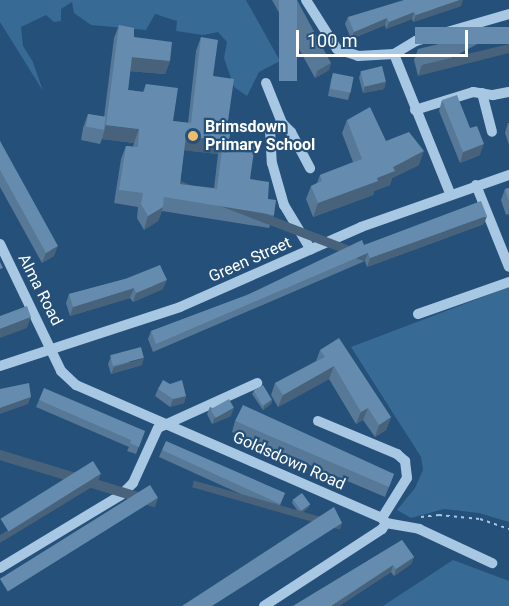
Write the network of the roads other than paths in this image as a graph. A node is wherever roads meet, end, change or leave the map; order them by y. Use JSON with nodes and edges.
{"nodes":[{"id":1,"x":306,"y":0,"type":"edge"},
{"id":2,"x":509,"y":14,"type":"edge"},
{"id":3,"x":394,"y":54,"type":"junction"},
{"id":4,"x":266,"y":83,"type":"dead end"},
{"id":5,"x":509,"y":92,"type":"edge"},
{"id":6,"x":482,"y":93,"type":"junction"},
{"id":7,"x":415,"y":110,"type":"junction"},
{"id":8,"x":282,"y":123,"type":"junction"},
{"id":9,"x":492,"y":132,"type":"dead end"},
{"id":10,"x":310,"y":168,"type":"dead end"},
{"id":11,"x":509,"y":175,"type":"edge"},
{"id":12,"x":476,"y":185,"type":"junction"},
{"id":13,"x":450,"y":193,"type":"junction"},
{"id":14,"x":0,"y":244,"type":"edge"},
{"id":15,"x":311,"y":250,"type":"junction"},
{"id":16,"x":509,"y":267,"type":"edge"},
{"id":17,"x":509,"y":282,"type":"edge"},
{"id":18,"x":418,"y":314,"type":"dead end"},
{"id":19,"x":53,"y":350,"type":"junction"},
{"id":20,"x":0,"y":366,"type":"edge"},
{"id":21,"x":257,"y":383,"type":"dead end"},
{"id":22,"x":318,"y":421,"type":"dead end"},
{"id":23,"x":166,"y":423,"type":"junction"},
{"id":24,"x":384,"y":521,"type":"junction"},
{"id":25,"x":492,"y":563,"type":"dead end"},
{"id":26,"x":0,"y":568,"type":"edge"},
{"id":27,"x":264,"y":606,"type":"edge"}],
"edges":[{"from":1,"to":3,"type":"street"},
{"from":2,"to":3,"type":"street"},
{"from":3,"to":7,"type":"street"},
{"from":4,"to":8,"type":"street"},
{"from":5,"to":6,"type":"street"},
{"from":6,"to":7,"type":"street"},
{"from":6,"to":9,"type":"street"},
{"from":7,"to":13,"type":"street"},
{"from":8,"to":10,"type":"street"},
{"from":8,"to":15,"type":"street"},
{"from":11,"to":12,"type":"street","name":"Green Street"},
{"from":12,"to":13,"type":"street","name":"Green Street"},
{"from":12,"to":16,"type":"street"},
{"from":13,"to":15,"type":"street","name":"Green Street"},
{"from":14,"to":19,"type":"street","name":"Alma Road"},
{"from":15,"to":19,"type":"street","name":"Green Street"},
{"from":17,"to":18,"type":"street"},
{"from":19,"to":20,"type":"street","name":"Green Street"},
{"from":19,"to":23,"type":"street","name":"Goldsdown Road"},
{"from":21,"to":23,"type":"street"},
{"from":22,"to":24,"type":"street"},
{"from":23,"to":24,"type":"street","name":"Goldsdown Road"},
{"from":23,"to":26,"type":"street"},
{"from":24,"to":25,"type":"street","name":"Goldsdown Road"},
{"from":24,"to":27,"type":"street"}]}
